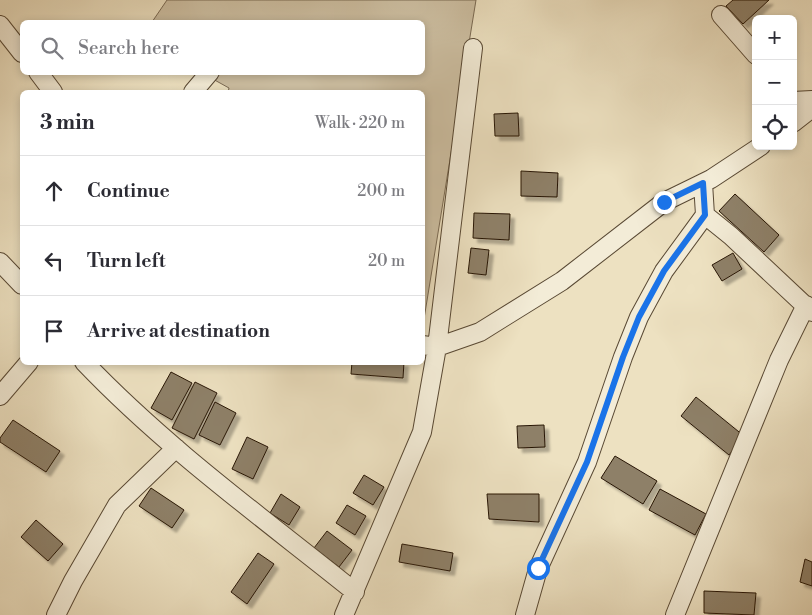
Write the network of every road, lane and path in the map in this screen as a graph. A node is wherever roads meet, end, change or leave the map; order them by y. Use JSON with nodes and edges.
{"nodes":[{"id":1,"x":721,"y":15,"type":"dead end"},
{"id":2,"x":0,"y":25,"type":"edge"},
{"id":3,"x":474,"y":48,"type":"dead end"},
{"id":4,"x":20,"y":50,"type":"edge"},
{"id":5,"x":752,"y":50,"type":"edge"},
{"id":6,"x":40,"y":75,"type":"edge"},
{"id":7,"x":207,"y":75,"type":"edge"},
{"id":8,"x":52,"y":90,"type":"edge"},
{"id":9,"x":195,"y":90,"type":"edge"},
{"id":10,"x":812,"y":100,"type":"edge"},
{"id":11,"x":797,"y":101,"type":"edge"},
{"id":12,"x":812,"y":108,"type":"edge"},
{"id":13,"x":797,"y":120,"type":"edge"},
{"id":14,"x":755,"y":150,"type":"edge"},
{"id":15,"x":703,"y":183,"type":"junction"},
{"id":16,"x":705,"y":215,"type":"junction"},
{"id":17,"x":0,"y":262,"type":"edge"},
{"id":18,"x":20,"y":284,"type":"edge"},
{"id":19,"x":809,"y":308,"type":"edge"},
{"id":20,"x":430,"y":346,"type":"edge"},
{"id":21,"x":26,"y":365,"type":"edge"},
{"id":22,"x":87,"y":365,"type":"edge"},
{"id":23,"x":0,"y":396,"type":"edge"},
{"id":24,"x":176,"y":448,"type":"junction"},
{"id":25,"x":355,"y":592,"type":"junction"},
{"id":26,"x":56,"y":615,"type":"edge"},
{"id":27,"x":344,"y":615,"type":"edge"},
{"id":28,"x":525,"y":615,"type":"edge"},
{"id":29,"x":675,"y":615,"type":"edge"}],
"edges":[{"from":1,"to":5,"type":"street"},
{"from":2,"to":4,"type":"street"},
{"from":3,"to":20,"type":"street"},
{"from":6,"to":8,"type":"street"},
{"from":7,"to":9,"type":"street"},
{"from":10,"to":11,"type":"street"},
{"from":12,"to":13,"type":"street"},
{"from":14,"to":15,"type":"street"},
{"from":15,"to":16,"type":"street"},
{"from":15,"to":20,"type":"street"},
{"from":16,"to":19,"type":"street"},
{"from":16,"to":28,"type":"street"},
{"from":17,"to":18,"type":"street"},
{"from":19,"to":29,"type":"street"},
{"from":20,"to":25,"type":"street"},
{"from":21,"to":23,"type":"street"},
{"from":22,"to":24,"type":"street"},
{"from":24,"to":25,"type":"street"},
{"from":24,"to":26,"type":"street"},
{"from":25,"to":27,"type":"street"}]}
